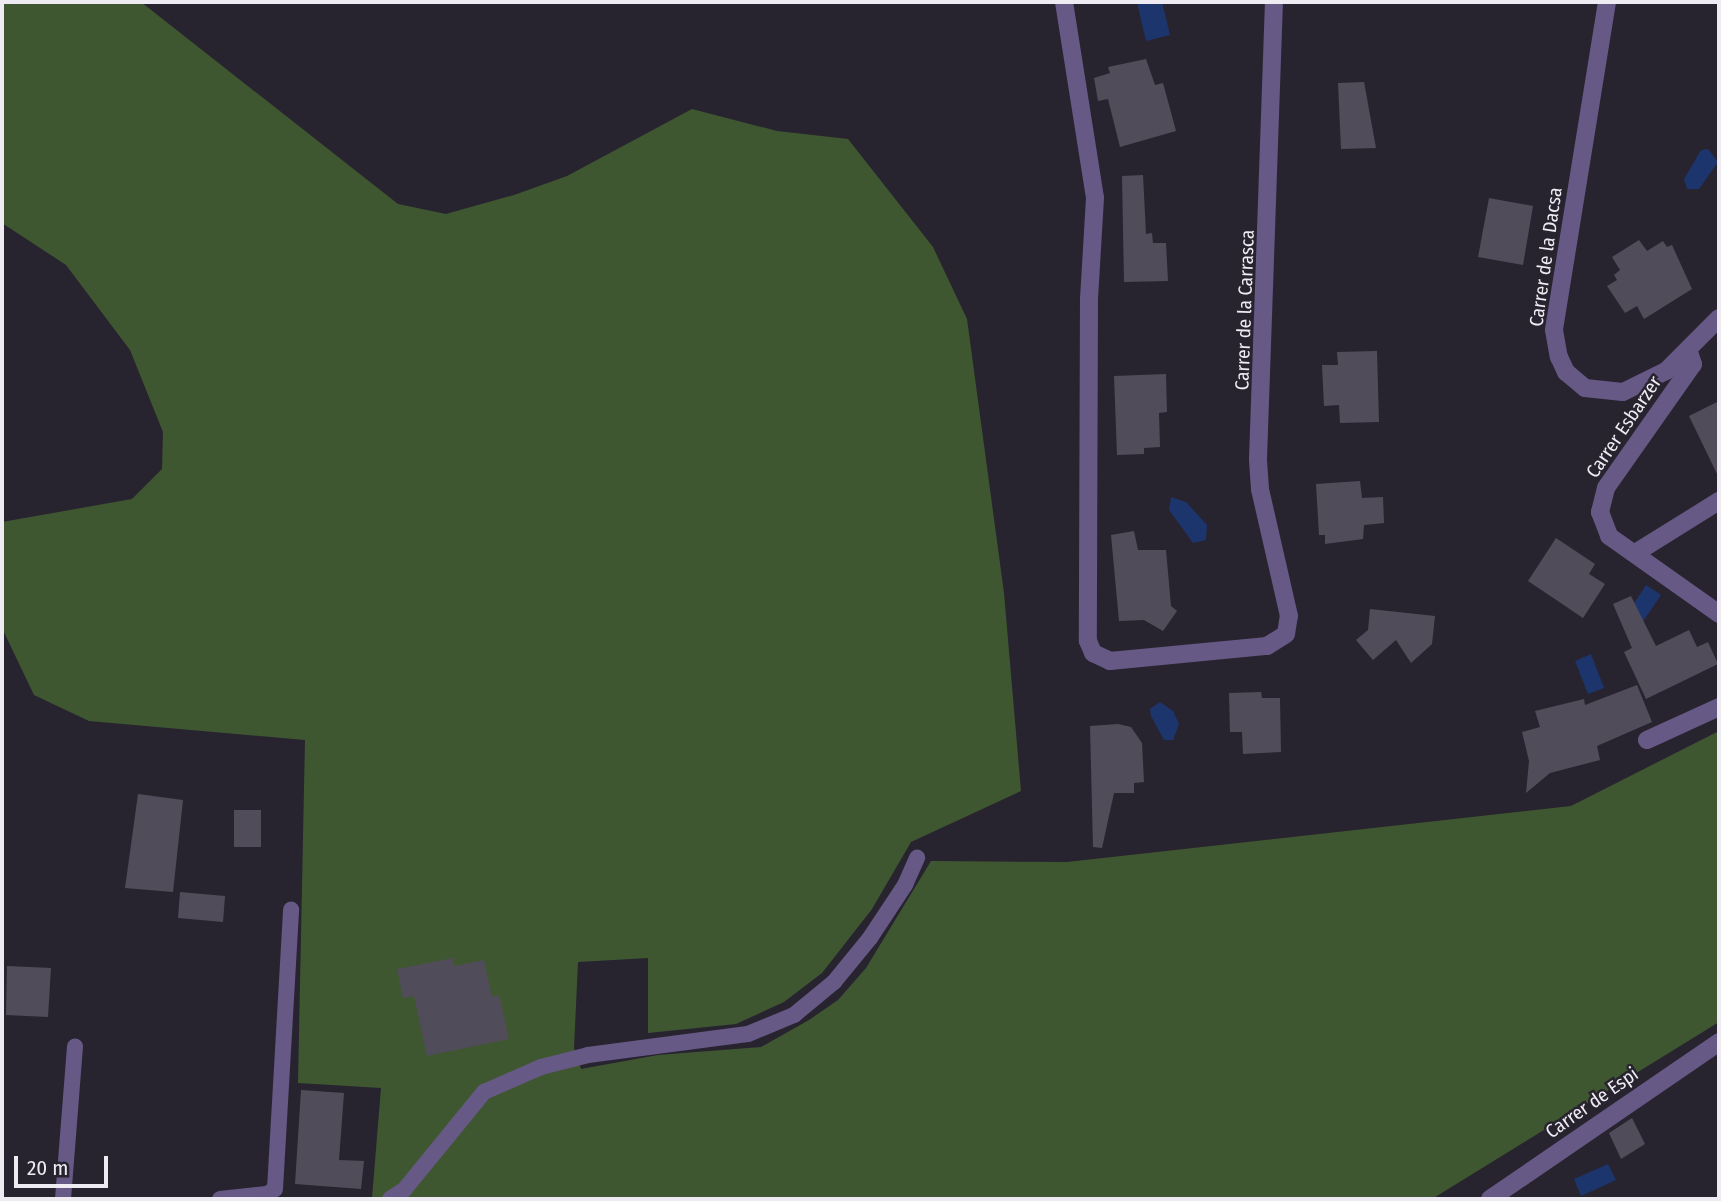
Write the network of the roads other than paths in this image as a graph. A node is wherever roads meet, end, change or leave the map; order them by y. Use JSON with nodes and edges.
{"nodes":[{"id":1,"x":1064,"y":2,"type":"edge"},
{"id":2,"x":1274,"y":2,"type":"edge"},
{"id":3,"x":1607,"y":2,"type":"edge"},
{"id":4,"x":1719,"y":318,"type":"edge"},
{"id":5,"x":1689,"y":352,"type":"junction"},
{"id":6,"x":1719,"y":501,"type":"edge"},
{"id":7,"x":1637,"y":552,"type":"junction"},
{"id":8,"x":1719,"y":614,"type":"edge"},
{"id":9,"x":1719,"y":707,"type":"edge"},
{"id":10,"x":1647,"y":740,"type":"dead end"},
{"id":11,"x":917,"y":858,"type":"dead end"},
{"id":12,"x":291,"y":909,"type":"dead end"},
{"id":13,"x":1719,"y":1042,"type":"edge"},
{"id":14,"x":75,"y":1046,"type":"dead end"},
{"id":15,"x":63,"y":1199,"type":"edge"},
{"id":16,"x":220,"y":1199,"type":"edge"},
{"id":17,"x":390,"y":1199,"type":"edge"},
{"id":18,"x":1490,"y":1199,"type":"edge"}],
"edges":[{"from":1,"to":2,"type":"street","name":"Carrer de la Carrasca"},
{"from":3,"to":5,"type":"street","name":"Carrer de la Dacsa"},
{"from":4,"to":5,"type":"street","name":"Carrer de la Dacsa"},
{"from":5,"to":7,"type":"street","name":"Carrer Esbarzer"},
{"from":6,"to":7,"type":"street"},
{"from":7,"to":8,"type":"street","name":"Carrer Esbarzer"},
{"from":9,"to":10,"type":"street"},
{"from":11,"to":17,"type":"lane"},
{"from":12,"to":16,"type":"lane"},
{"from":13,"to":18,"type":"street","name":"Carrer de Espi"},
{"from":14,"to":15,"type":"lane"}]}
